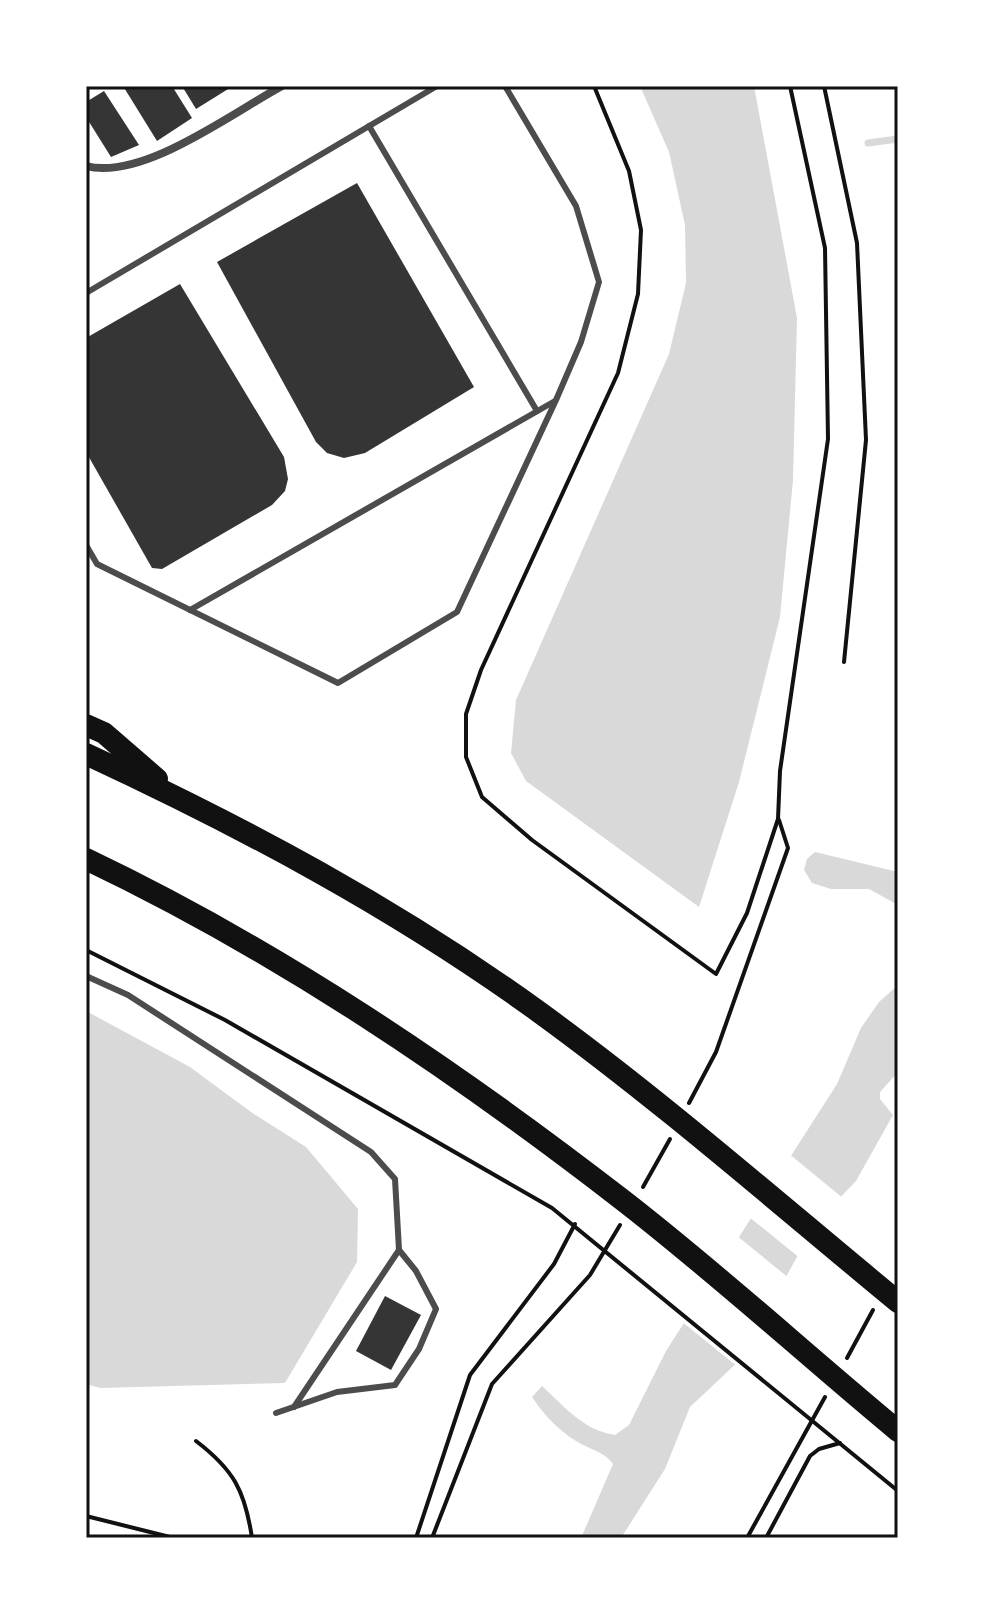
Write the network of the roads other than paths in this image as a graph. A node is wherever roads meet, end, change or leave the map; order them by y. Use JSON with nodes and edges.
{"nodes":[{"id":1,"x":282,"y":86,"type":"edge"},
{"id":2,"x":437,"y":86,"type":"edge"},
{"id":3,"x":505,"y":86,"type":"edge"},
{"id":4,"x":369,"y":126,"type":"junction"},
{"id":5,"x":86,"y":166,"type":"edge"},
{"id":6,"x":86,"y":293,"type":"edge"},
{"id":7,"x":556,"y":400,"type":"junction"},
{"id":8,"x":537,"y":411,"type":"junction"},
{"id":9,"x":86,"y":545,"type":"edge"},
{"id":10,"x":190,"y":610,"type":"junction"},
{"id":11,"x":86,"y":725,"type":"edge"},
{"id":12,"x":86,"y":754,"type":"edge"},
{"id":13,"x":176,"y":796,"type":"junction"},
{"id":14,"x":86,"y":859,"type":"edge"},
{"id":15,"x":86,"y":866,"type":"edge"},
{"id":16,"x":130,"y":880,"type":"junction"},
{"id":17,"x":86,"y":976,"type":"edge"},
{"id":18,"x":399,"y":1250,"type":"junction"},
{"id":19,"x":887,"y":1304,"type":"edge"},
{"id":20,"x":294,"y":1407,"type":"junction"},
{"id":21,"x":276,"y":1413,"type":"dead end"},
{"id":22,"x":898,"y":1431,"type":"edge"}],
"edges":[{"from":1,"to":5,"type":"street"},
{"from":2,"to":4,"type":"lane"},
{"from":3,"to":7,"type":"lane"},
{"from":4,"to":6,"type":"lane"},
{"from":4,"to":8,"type":"lane"},
{"from":7,"to":8,"type":"lane"},
{"from":7,"to":10,"type":"lane"},
{"from":8,"to":10,"type":"lane"},
{"from":9,"to":10,"type":"lane"},
{"from":11,"to":13,"type":"highway"},
{"from":12,"to":13,"type":"highway"},
{"from":13,"to":19,"type":"highway"},
{"from":14,"to":16,"type":"highway"},
{"from":15,"to":16,"type":"highway"},
{"from":16,"to":22,"type":"highway"},
{"from":17,"to":18,"type":"lane"},
{"from":18,"to":20,"type":"lane"},
{"from":18,"to":20,"type":"lane"},
{"from":20,"to":21,"type":"lane"}]}
